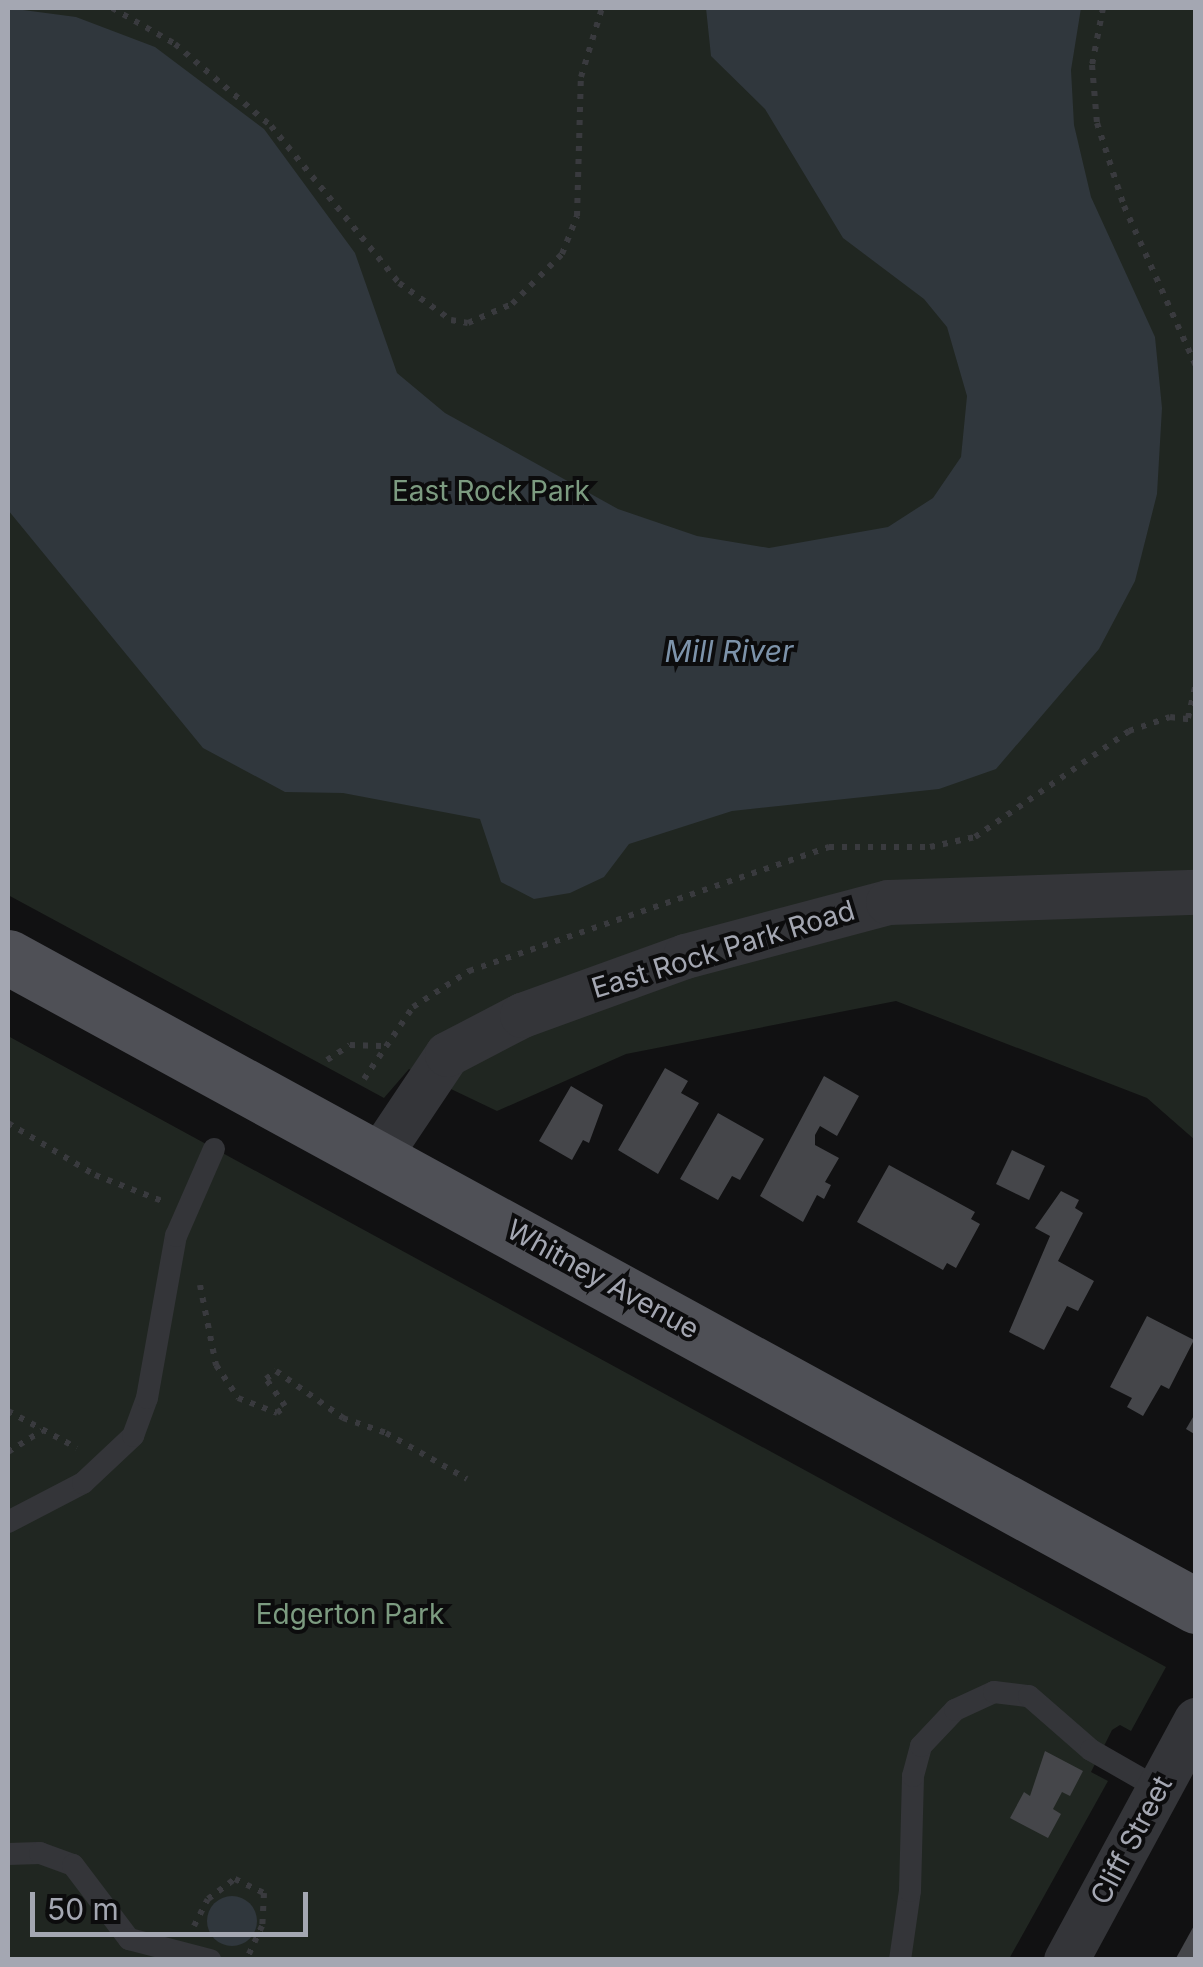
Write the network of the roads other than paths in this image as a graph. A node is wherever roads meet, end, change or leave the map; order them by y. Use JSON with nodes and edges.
{"nodes":[{"id":1,"x":1196,"y":892,"type":"edge"},
{"id":2,"x":8,"y":957,"type":"edge"},
{"id":3,"x":214,"y":1149,"type":"dead end"},
{"id":4,"x":378,"y":1157,"type":"junction"},
{"id":5,"x":8,"y":1522,"type":"edge"},
{"id":6,"x":1196,"y":1606,"type":"edge"},
{"id":7,"x":1196,"y":1720,"type":"edge"},
{"id":8,"x":1159,"y":1788,"type":"junction"},
{"id":9,"x":8,"y":1854,"type":"edge"},
{"id":10,"x":123,"y":1950,"type":"edge"},
{"id":11,"x":210,"y":1960,"type":"edge"},
{"id":12,"x":900,"y":1960,"type":"edge"},
{"id":13,"x":1066,"y":1960,"type":"edge"}],
"edges":[{"from":1,"to":4,"type":"street","name":"East Rock Park Road"},
{"from":2,"to":4,"type":"main road","name":"Whitney Avenue"},
{"from":3,"to":5,"type":"lane"},
{"from":4,"to":6,"type":"main road","name":"Whitney Avenue"},
{"from":7,"to":8,"type":"street","name":"Cliff Street"},
{"from":8,"to":12,"type":"lane"},
{"from":8,"to":13,"type":"street","name":"Cliff Street"},
{"from":9,"to":10,"type":"lane"},
{"from":10,"to":11,"type":"lane"}]}
